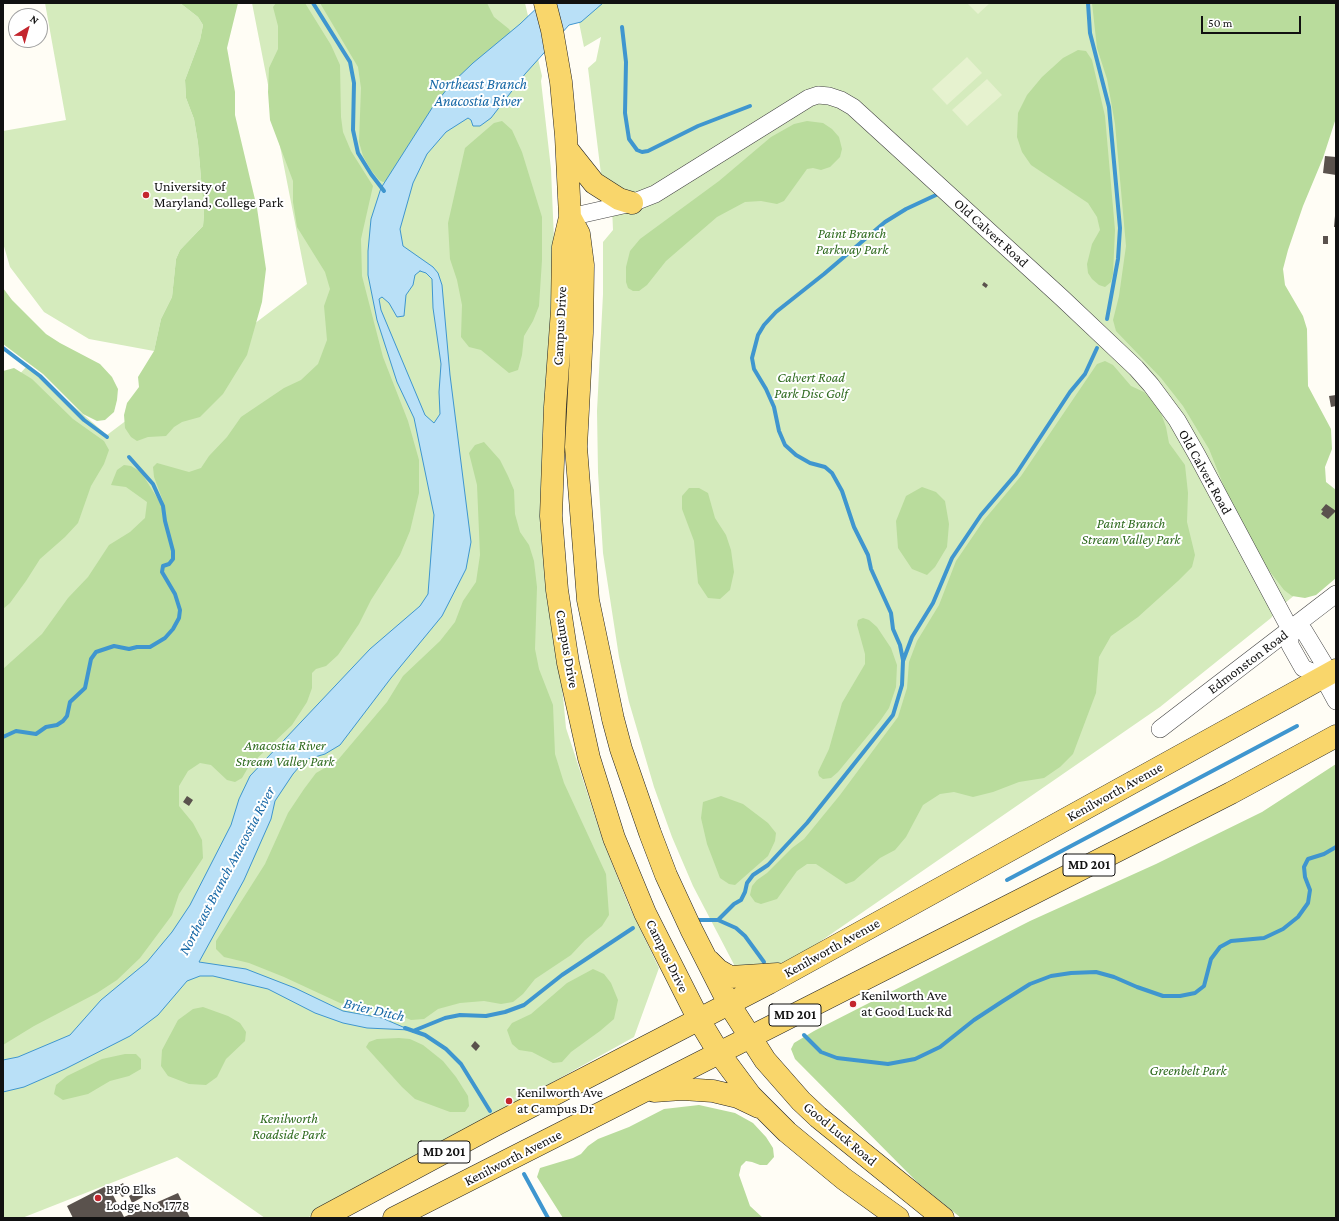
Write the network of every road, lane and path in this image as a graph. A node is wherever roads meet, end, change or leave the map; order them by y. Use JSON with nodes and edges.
{"nodes":[{"id":1,"x":545,"y":3,"type":"edge"},
{"id":2,"x":567,"y":149,"type":"junction"},
{"id":3,"x":632,"y":203,"type":"junction"},
{"id":4,"x":570,"y":217,"type":"junction"},
{"id":5,"x":1336,"y":594,"type":"edge"},
{"id":6,"x":1290,"y":629,"type":"junction"},
{"id":7,"x":1330,"y":673,"type":"edge"},
{"id":8,"x":1336,"y":701,"type":"edge"},
{"id":9,"x":1160,"y":729,"type":"dead end"},
{"id":10,"x":1336,"y":736,"type":"edge"},
{"id":11,"x":705,"y":956,"type":"junction"},
{"id":12,"x":785,"y":974,"type":"junction"},
{"id":13,"x":729,"y":1004,"type":"junction"},
{"id":14,"x":699,"y":1020,"type":"junction"},
{"id":15,"x":749,"y":1038,"type":"junction"},
{"id":16,"x":719,"y":1053,"type":"junction"},
{"id":17,"x":644,"y":1092,"type":"junction"},
{"id":18,"x":763,"y":1109,"type":"junction"},
{"id":19,"x":322,"y":1218,"type":"edge"},
{"id":20,"x":394,"y":1218,"type":"edge"},
{"id":21,"x":898,"y":1218,"type":"edge"},
{"id":22,"x":943,"y":1218,"type":"edge"}],
"edges":[{"from":1,"to":2,"type":"main road","name":"Campus Drive"},
{"from":2,"to":3,"type":"main road"},
{"from":2,"to":4,"type":"main road","name":"Campus Drive"},
{"from":3,"to":4,"type":"street","name":"Old Calvert Road"},
{"from":3,"to":6,"type":"street","name":"Old Calvert Road"},
{"from":4,"to":11,"type":"main road","name":"Campus Drive"},
{"from":4,"to":14,"type":"main road","name":"Campus Drive"},
{"from":5,"to":6,"type":"street","name":"Edmonston Road"},
{"from":6,"to":7,"type":"street","name":"Old Calvert Road"},
{"from":6,"to":9,"type":"street","name":"Edmonston Road"},
{"from":7,"to":8,"type":"street"},
{"from":7,"to":12,"type":"main road","name":"Kenilworth Avenue","number":"MD 201"},
{"from":10,"to":15,"type":"main road","name":"Kenilworth Avenue","number":"MD 201"},
{"from":11,"to":12,"type":"main road"},
{"from":11,"to":13,"type":"main road","name":"Campus Drive"},
{"from":12,"to":13,"type":"main road","name":"Kenilworth Avenue","number":"MD 201"},
{"from":13,"to":14,"type":"main road","name":"Kenilworth Avenue","number":"MD 201"},
{"from":13,"to":15,"type":"main road","name":"Campus Drive"},
{"from":14,"to":16,"type":"main road","name":"Campus Drive"},
{"from":14,"to":19,"type":"main road","name":"Kenilworth Avenue","number":"MD 201"},
{"from":15,"to":16,"type":"main road","name":"Kenilworth Avenue","number":"MD 201"},
{"from":15,"to":22,"type":"main road","name":"Good Luck Road"},
{"from":16,"to":17,"type":"main road","name":"Kenilworth Avenue","number":"MD 201"},
{"from":16,"to":18,"type":"main road"},
{"from":17,"to":18,"type":"main road"},
{"from":17,"to":20,"type":"main road","name":"Kenilworth Avenue","number":"MD 201"},
{"from":18,"to":21,"type":"main road"}]}
